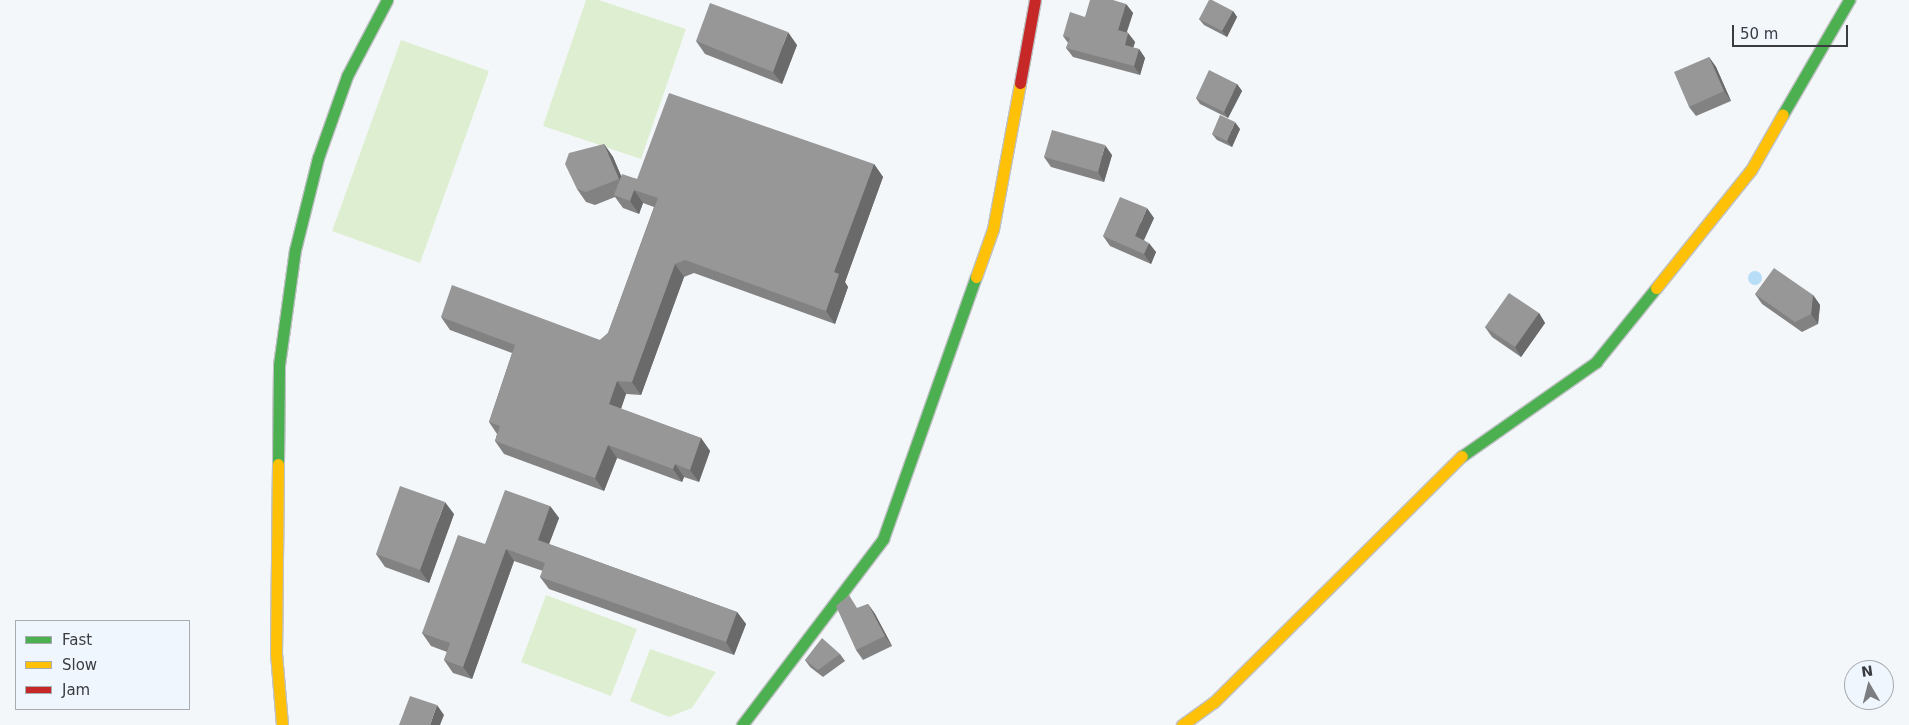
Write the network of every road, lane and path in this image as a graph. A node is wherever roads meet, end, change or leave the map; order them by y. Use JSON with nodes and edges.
{"nodes":[{"id":1,"x":387,"y":0,"type":"edge"},
{"id":2,"x":1035,"y":0,"type":"edge"},
{"id":3,"x":1849,"y":0,"type":"edge"},
{"id":4,"x":282,"y":725,"type":"edge"},
{"id":5,"x":742,"y":725,"type":"edge"},
{"id":6,"x":1182,"y":725,"type":"edge"}],
"edges":[{"from":1,"to":4,"type":"street"},
{"from":2,"to":5,"type":"street"},
{"from":3,"to":6,"type":"street"}]}
